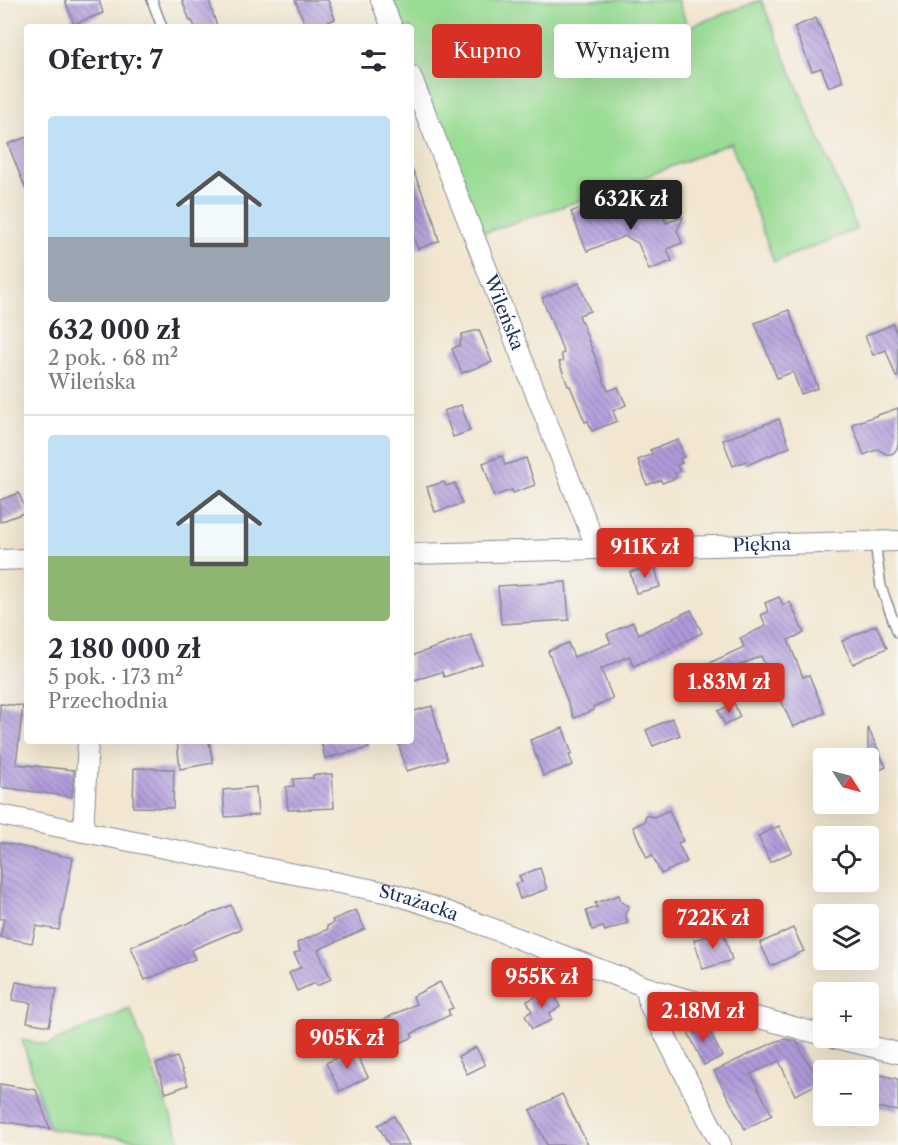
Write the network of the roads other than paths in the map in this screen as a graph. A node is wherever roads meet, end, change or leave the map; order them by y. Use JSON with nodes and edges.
{"nodes":[{"id":1,"x":152,"y":0,"type":"edge"},
{"id":2,"x":381,"y":0,"type":"edge"},
{"id":3,"x":161,"y":24,"type":"edge"},
{"id":4,"x":391,"y":24,"type":"edge"},
{"id":5,"x":414,"y":84,"type":"edge"},
{"id":6,"x":875,"y":542,"type":"junction"},
{"id":7,"x":898,"y":542,"type":"edge"},
{"id":8,"x":597,"y":549,"type":"junction"},
{"id":9,"x":414,"y":554,"type":"edge"},
{"id":10,"x":24,"y":559,"type":"edge"},
{"id":11,"x":0,"y":560,"type":"edge"},
{"id":12,"x":898,"y":633,"type":"edge"},
{"id":13,"x":88,"y":744,"type":"edge"},
{"id":14,"x":0,"y":815,"type":"edge"},
{"id":15,"x":83,"y":832,"type":"junction"},
{"id":16,"x":646,"y":987,"type":"junction"},
{"id":17,"x":813,"y":1032,"type":"edge"},
{"id":18,"x":877,"y":1048,"type":"edge"},
{"id":19,"x":898,"y":1053,"type":"edge"},
{"id":20,"x":721,"y":1145,"type":"edge"}],
"edges":[{"from":1,"to":3,"type":"lane"},
{"from":2,"to":4,"type":"street"},
{"from":5,"to":8,"type":"street","name":"Wileńska"},
{"from":6,"to":7,"type":"street","name":"Piękna"},
{"from":6,"to":8,"type":"street","name":"Piękna"},
{"from":6,"to":12,"type":"lane"},
{"from":8,"to":9,"type":"street","name":"Piękna"},
{"from":10,"to":11,"type":"street"},
{"from":13,"to":15,"type":"street"},
{"from":14,"to":15,"type":"street","name":"Strażacka"},
{"from":15,"to":16,"type":"street","name":"Strażacka"},
{"from":16,"to":17,"type":"street","name":"Strażacka"},
{"from":16,"to":20,"type":"street"},
{"from":18,"to":19,"type":"street"}]}
